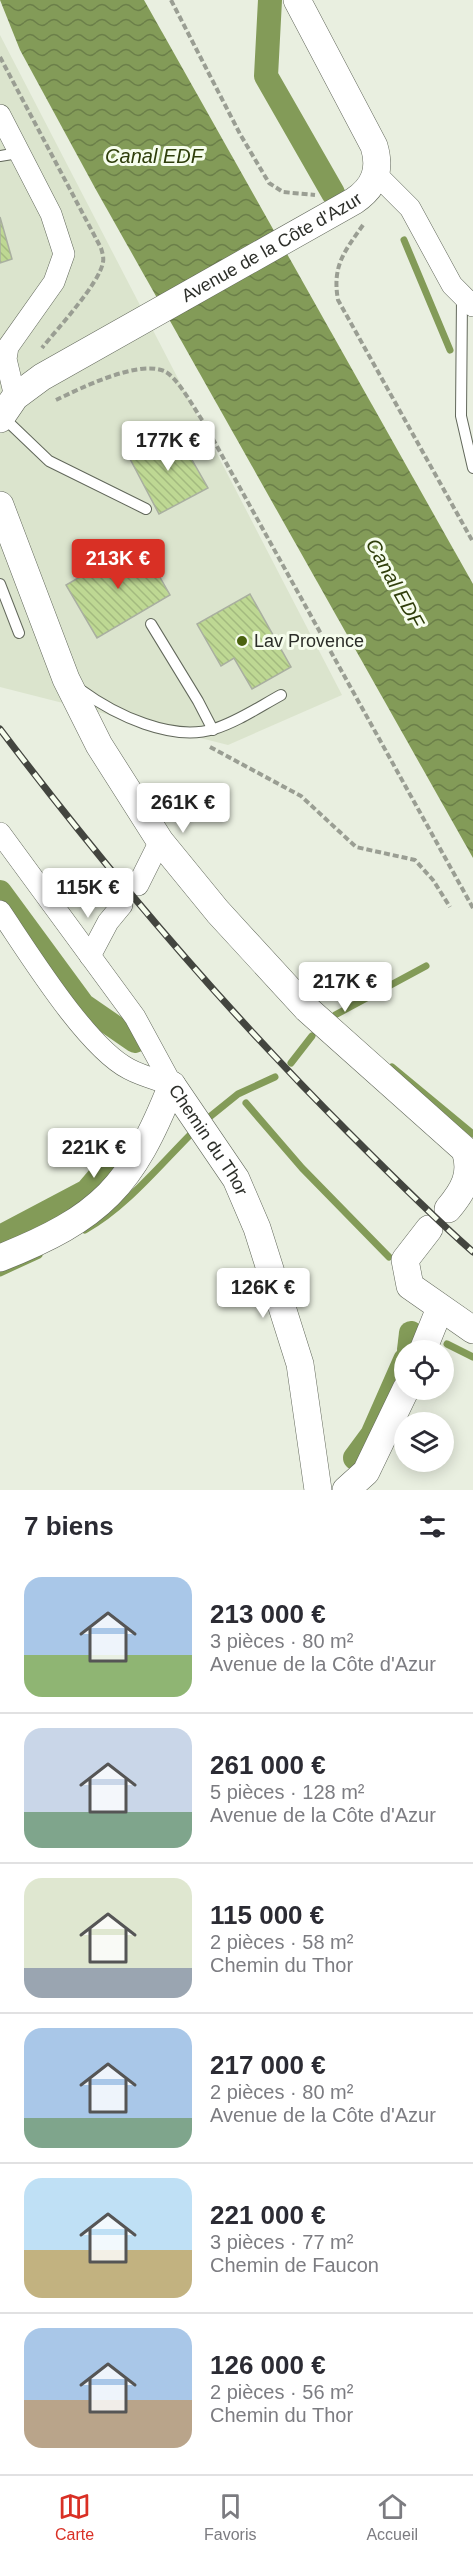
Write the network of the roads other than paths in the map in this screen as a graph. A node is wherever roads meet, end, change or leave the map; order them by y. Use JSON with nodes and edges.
{"nodes":[{"id":1,"x":297,"y":0,"type":"edge"},
{"id":2,"x":0,"y":115,"type":"edge"},
{"id":3,"x":9,"y":155,"type":"edge"},
{"id":4,"x":377,"y":175,"type":"junction"},
{"id":5,"x":468,"y":302,"type":"edge"},
{"id":6,"x":3,"y":352,"type":"edge"},
{"id":7,"x":5,"y":411,"type":"edge"},
{"id":8,"x":473,"y":468,"type":"edge"},
{"id":9,"x":0,"y":505,"type":"edge"},
{"id":10,"x":146,"y":509,"type":"dead end"},
{"id":11,"x":0,"y":584,"type":"edge"},
{"id":12,"x":151,"y":624,"type":"dead end"},
{"id":13,"x":18,"y":633,"type":"dead end"},
{"id":14,"x":66,"y":679,"type":"junction"},
{"id":15,"x":281,"y":695,"type":"dead end"},
{"id":16,"x":213,"y":730,"type":"junction"},
{"id":17,"x":0,"y":833,"type":"edge"},
{"id":18,"x":160,"y":841,"type":"junction"},
{"id":19,"x":138,"y":885,"type":"dead end"},
{"id":20,"x":122,"y":904,"type":"dead end"},
{"id":21,"x":0,"y":911,"type":"edge"},
{"id":22,"x":90,"y":956,"type":"junction"},
{"id":23,"x":172,"y":1085,"type":"junction"},
{"id":24,"x":448,"y":1209,"type":"dead end"},
{"id":25,"x":429,"y":1229,"type":"dead end"},
{"id":26,"x":0,"y":1258,"type":"edge"},
{"id":27,"x":440,"y":1308,"type":"junction"},
{"id":28,"x":469,"y":1327,"type":"edge"},
{"id":29,"x":427,"y":1340,"type":"edge"},
{"id":30,"x":401,"y":1400,"type":"edge"},
{"id":31,"x":318,"y":1490,"type":"edge"},
{"id":32,"x":346,"y":1490,"type":"edge"}],
"edges":[{"from":1,"to":4,"type":"street","name":"Avenue de la Côte d'Azur"},
{"from":2,"to":3,"type":"street"},
{"from":3,"to":6,"type":"street"},
{"from":4,"to":5,"type":"street"},
{"from":4,"to":7,"type":"street","name":"Avenue de la Côte d'Azur"},
{"from":5,"to":8,"type":"lane"},
{"from":6,"to":7,"type":"street"},
{"from":7,"to":10,"type":"lane"},
{"from":9,"to":14,"type":"street"},
{"from":11,"to":13,"type":"lane"},
{"from":12,"to":16,"type":"lane"},
{"from":14,"to":16,"type":"lane"},
{"from":14,"to":18,"type":"street"},
{"from":15,"to":16,"type":"lane"},
{"from":17,"to":22,"type":"street","name":"Chemin du Thor"},
{"from":18,"to":19,"type":"street"},
{"from":18,"to":24,"type":"street"},
{"from":20,"to":22,"type":"street"},
{"from":21,"to":23,"type":"street"},
{"from":22,"to":23,"type":"street","name":"Chemin du Thor"},
{"from":23,"to":26,"type":"street"},
{"from":23,"to":31,"type":"street","name":"Chemin du Thor"},
{"from":25,"to":27,"type":"street"},
{"from":27,"to":28,"type":"street"},
{"from":27,"to":29,"type":"street"},
{"from":30,"to":32,"type":"street"}]}
